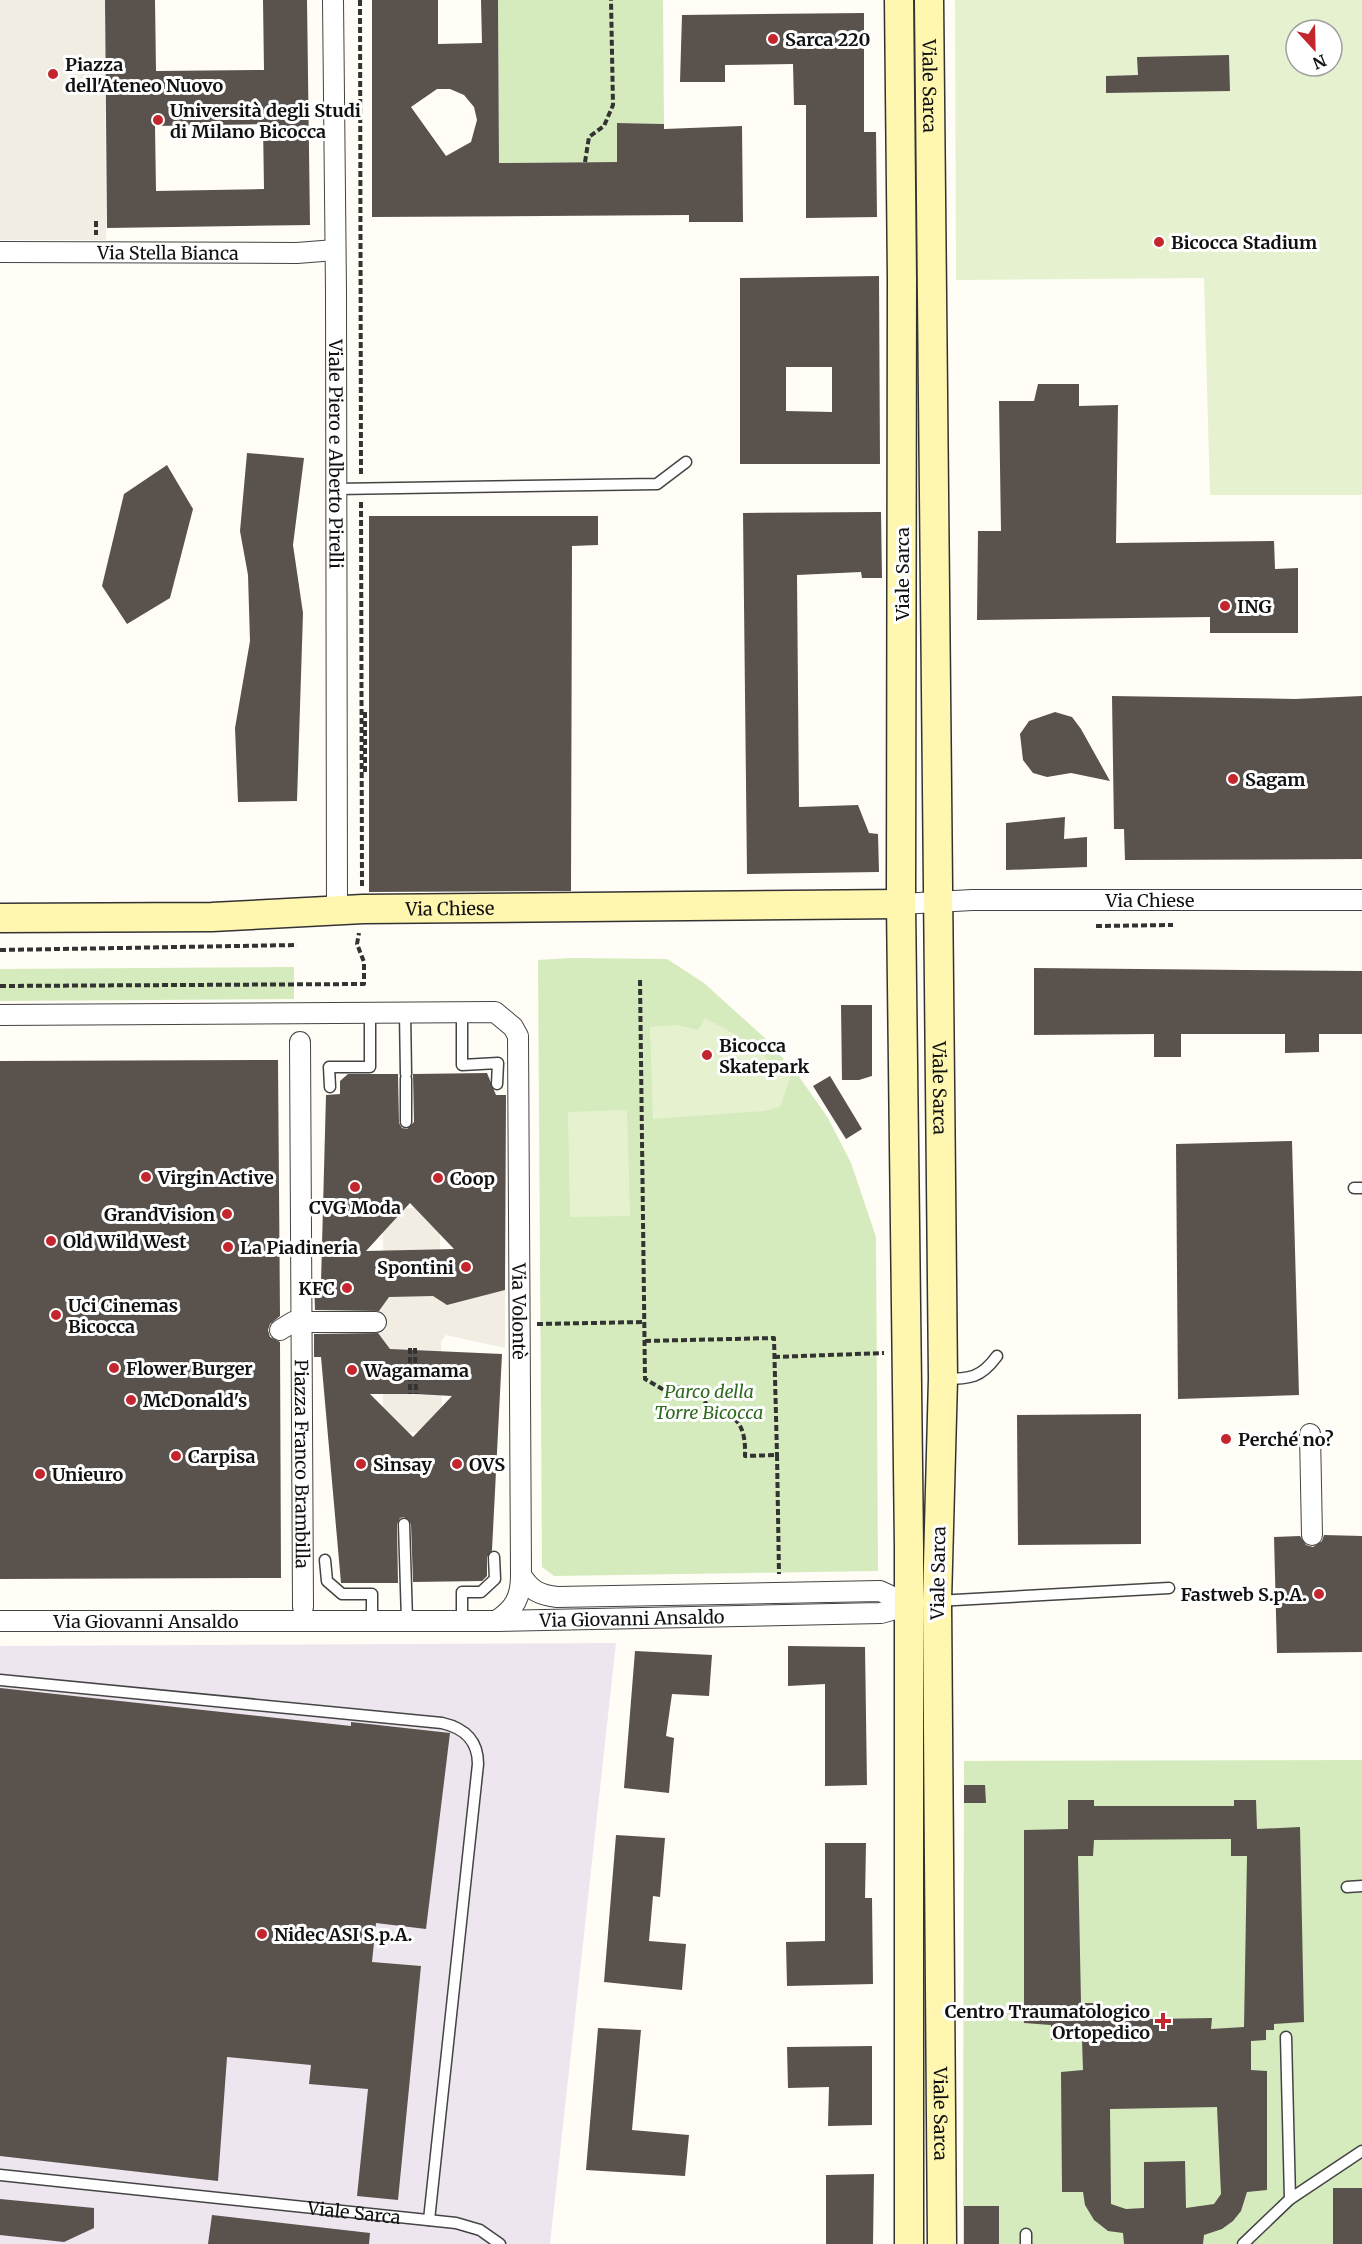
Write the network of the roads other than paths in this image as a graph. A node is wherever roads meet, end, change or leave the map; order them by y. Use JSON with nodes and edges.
{"nodes":[{"id":1,"x":333,"y":0,"type":"edge"},
{"id":2,"x":899,"y":0,"type":"edge"},
{"id":3,"x":929,"y":0,"type":"edge"},
{"id":4,"x":916,"y":244,"type":"junction"},
{"id":5,"x":335,"y":250,"type":"junction"},
{"id":6,"x":0,"y":252,"type":"edge"},
{"id":7,"x":686,"y":462,"type":"dead end"},
{"id":8,"x":336,"y":489,"type":"junction"},
{"id":9,"x":1362,"y":900,"type":"edge"},
{"id":10,"x":938,"y":902,"type":"junction"},
{"id":11,"x":901,"y":904,"type":"junction"},
{"id":12,"x":337,"y":910,"type":"junction"},
{"id":13,"x":0,"y":918,"type":"edge"},
{"id":14,"x":370,"y":1012,"type":"junction"},
{"id":15,"x":405,"y":1012,"type":"junction"},
{"id":16,"x":462,"y":1012,"type":"junction"},
{"id":17,"x":0,"y":1015,"type":"edge"},
{"id":18,"x":300,"y":1042,"type":"dead end"},
{"id":19,"x":497,"y":1084,"type":"dead end"},
{"id":20,"x":330,"y":1087,"type":"dead end"},
{"id":21,"x":406,"y":1122,"type":"dead end"},
{"id":22,"x":288,"y":1322,"type":"junction"},
{"id":23,"x":376,"y":1322,"type":"dead end"},
{"id":24,"x":997,"y":1356,"type":"dead end"},
{"id":25,"x":943,"y":1379,"type":"junction"},
{"id":26,"x":1310,"y":1434,"type":"dead end"},
{"id":27,"x":404,"y":1524,"type":"dead end"},
{"id":28,"x":1312,"y":1535,"type":"dead end"},
{"id":29,"x":494,"y":1557,"type":"dead end"},
{"id":30,"x":325,"y":1560,"type":"dead end"},
{"id":31,"x":521,"y":1575,"type":"junction"},
{"id":32,"x":1169,"y":1588,"type":"dead end"},
{"id":33,"x":937,"y":1601,"type":"junction"},
{"id":34,"x":908,"y":1604,"type":"junction"},
{"id":35,"x":303,"y":1607,"type":"dead end"},
{"id":36,"x":372,"y":1620,"type":"junction"},
{"id":37,"x":407,"y":1620,"type":"junction"},
{"id":38,"x":0,"y":1621,"type":"edge"},
{"id":39,"x":462,"y":1621,"type":"junction"},
{"id":40,"x":496,"y":1621,"type":"junction"},
{"id":41,"x":0,"y":1680,"type":"edge"},
{"id":42,"x":1362,"y":1886,"type":"edge"},
{"id":43,"x":1347,"y":1887,"type":"dead end"},
{"id":44,"x":1286,"y":2037,"type":"dead end"},
{"id":45,"x":1362,"y":2151,"type":"edge"},
{"id":46,"x":0,"y":2175,"type":"edge"},
{"id":47,"x":1290,"y":2199,"type":"junction"},
{"id":48,"x":429,"y":2220,"type":"junction"},
{"id":49,"x":500,"y":2244,"type":"edge"},
{"id":50,"x":909,"y":2244,"type":"edge"},
{"id":51,"x":942,"y":2244,"type":"edge"},
{"id":52,"x":1243,"y":2244,"type":"edge"}],
"edges":[{"from":1,"to":5,"type":"street","name":"Viale Piero e Alberto Pirelli"},
{"from":2,"to":4,"type":"street","name":"Viale Sarca"},
{"from":3,"to":4,"type":"street","name":"Viale Sarca"},
{"from":4,"to":10,"type":"street","name":"Viale Sarca"},
{"from":4,"to":11,"type":"street","name":"Viale Sarca"},
{"from":5,"to":6,"type":"street","name":"Via Stella Bianca"},
{"from":5,"to":8,"type":"street","name":"Viale Piero e Alberto Pirelli"},
{"from":7,"to":8,"type":"lane"},
{"from":8,"to":12,"type":"street","name":"Viale Piero e Alberto Pirelli"},
{"from":9,"to":10,"type":"street","name":"Via Chiese"},
{"from":10,"to":11,"type":"street"},
{"from":10,"to":25,"type":"street","name":"Viale Sarca"},
{"from":11,"to":12,"type":"street","name":"Via Chiese"},
{"from":11,"to":34,"type":"street","name":"Viale Sarca"},
{"from":12,"to":13,"type":"street","name":"Via Chiese"},
{"from":14,"to":15,"type":"street"},
{"from":14,"to":17,"type":"street"},
{"from":14,"to":20,"type":"lane"},
{"from":15,"to":16,"type":"street"},
{"from":15,"to":21,"type":"lane"},
{"from":16,"to":19,"type":"lane"},
{"from":16,"to":31,"type":"street","name":"Via Volontè"},
{"from":18,"to":22,"type":"street","name":"Piazza Franco Brambilla"},
{"from":22,"to":23,"type":"street"},
{"from":22,"to":35,"type":"street","name":"Piazza Franco Brambilla"},
{"from":24,"to":25,"type":"lane"},
{"from":25,"to":33,"type":"street","name":"Viale Sarca"},
{"from":26,"to":28,"type":"street"},
{"from":27,"to":37,"type":"lane"},
{"from":29,"to":39,"type":"lane"},
{"from":30,"to":36,"type":"lane"},
{"from":31,"to":34,"type":"street","name":"Via Giovanni Ansaldo"},
{"from":31,"to":40,"type":"street","name":"Via Volontè"},
{"from":32,"to":33,"type":"lane"},
{"from":33,"to":34,"type":"street"},
{"from":33,"to":51,"type":"street","name":"Viale Sarca"},
{"from":34,"to":40,"type":"street","name":"Via Giovanni Ansaldo"},
{"from":34,"to":50,"type":"street","name":"Viale Sarca"},
{"from":36,"to":37,"type":"street","name":"Via Giovanni Ansaldo"},
{"from":36,"to":38,"type":"street","name":"Via Giovanni Ansaldo"},
{"from":37,"to":39,"type":"street","name":"Via Giovanni Ansaldo"},
{"from":39,"to":40,"type":"street","name":"Via Giovanni Ansaldo"},
{"from":41,"to":48,"type":"lane"},
{"from":42,"to":43,"type":"lane"},
{"from":44,"to":47,"type":"lane"},
{"from":45,"to":47,"type":"lane"},
{"from":46,"to":48,"type":"lane","name":"Viale Sarca"},
{"from":47,"to":52,"type":"lane"},
{"from":48,"to":49,"type":"lane","name":"Viale Sarca"}]}
